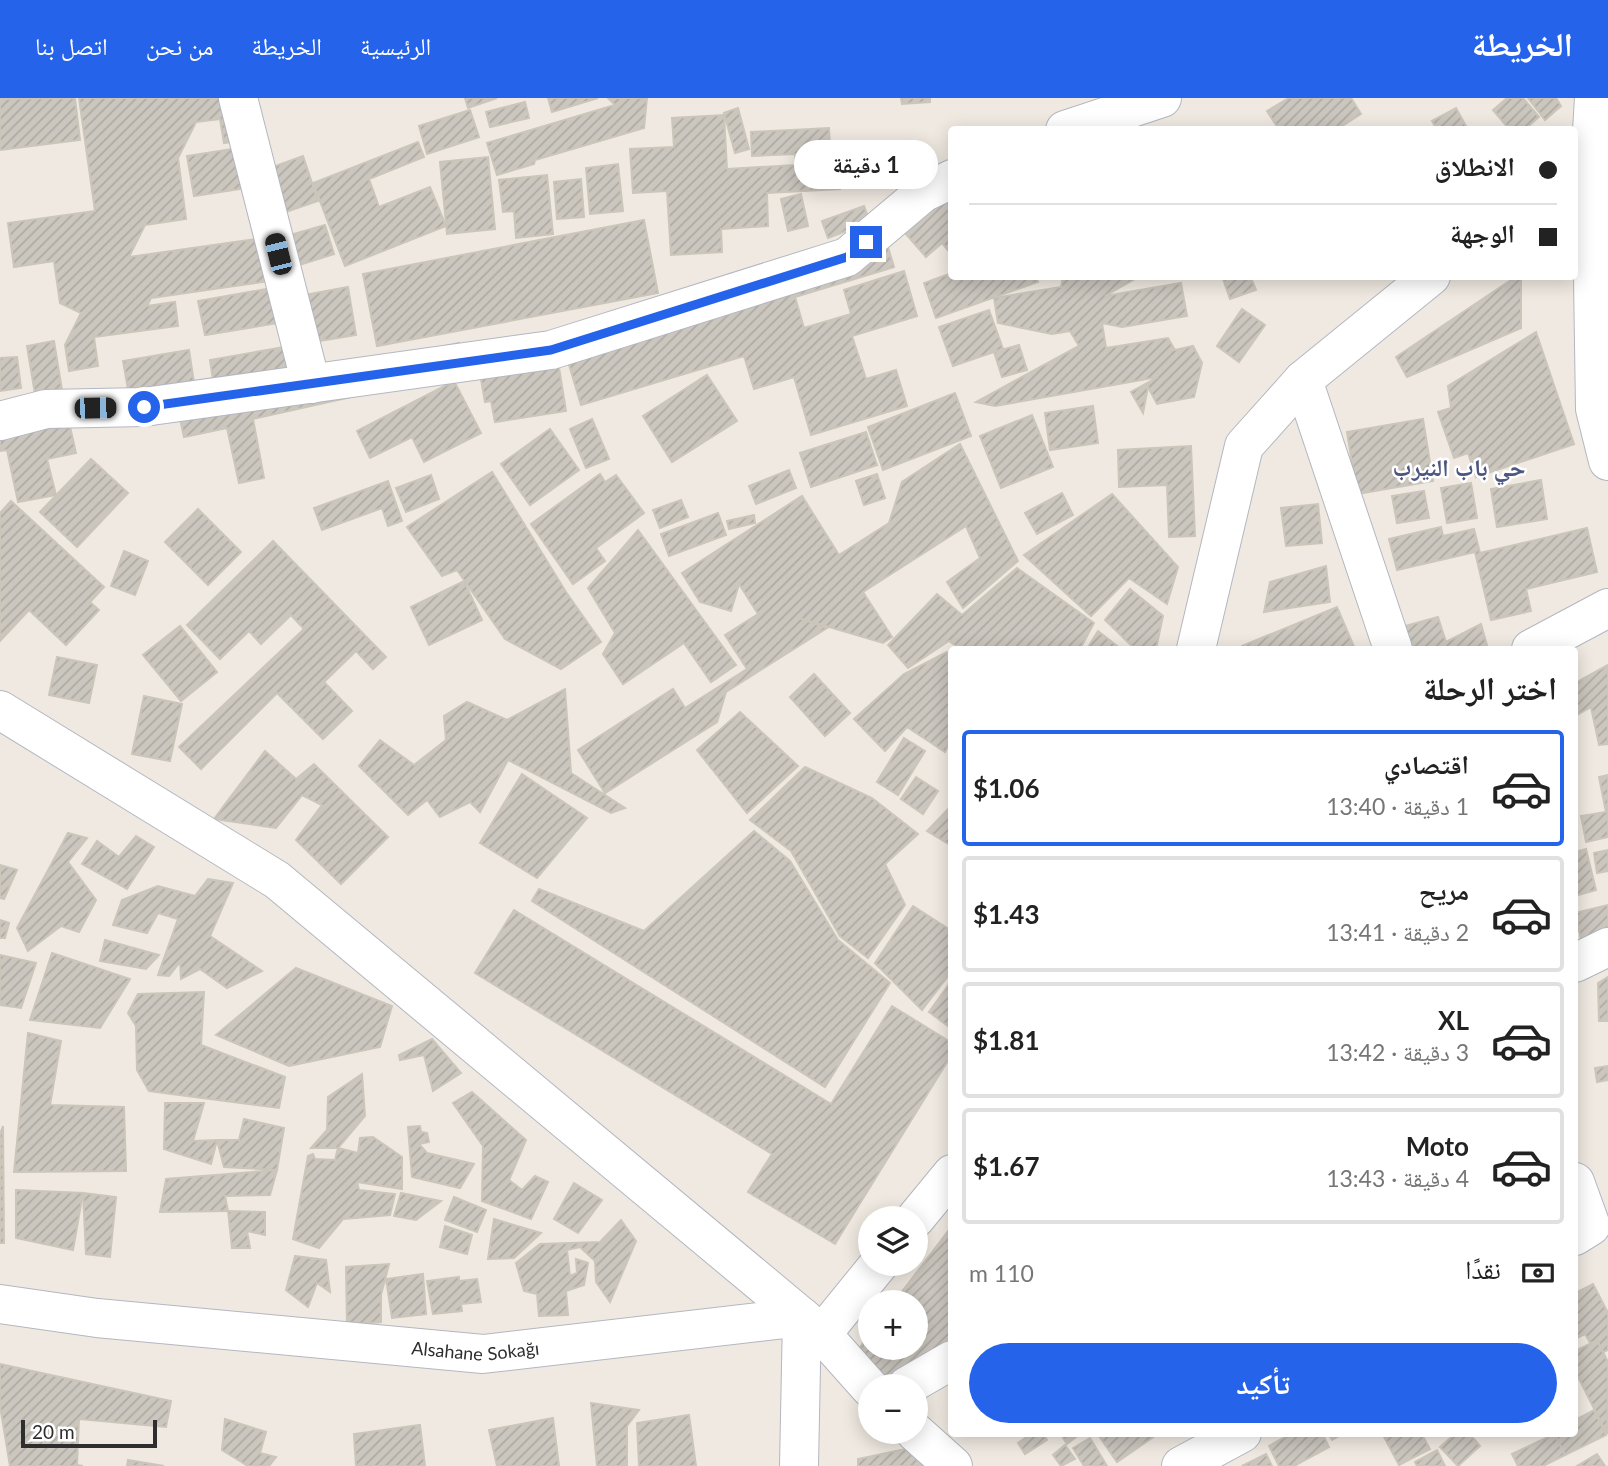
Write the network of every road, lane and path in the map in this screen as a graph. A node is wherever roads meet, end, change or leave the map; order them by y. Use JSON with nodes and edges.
{"nodes":[{"id":1,"x":238,"y":98,"type":"edge"},
{"id":2,"x":1162,"y":98,"type":"edge"},
{"id":3,"x":1594,"y":98,"type":"edge"},
{"id":4,"x":1077,"y":126,"type":"edge"},
{"id":5,"x":1583,"y":154,"type":"edge"},
{"id":6,"x":948,"y":181,"type":"edge"},
{"id":7,"x":1426,"y":280,"type":"edge"},
{"id":8,"x":1303,"y":380,"type":"junction"},
{"id":9,"x":310,"y":384,"type":"junction"},
{"id":10,"x":0,"y":421,"type":"edge"},
{"id":11,"x":1608,"y":461,"type":"edge"},
{"id":12,"x":1608,"y":608,"type":"edge"},
{"id":13,"x":1197,"y":646,"type":"edge"},
{"id":14,"x":1392,"y":646,"type":"edge"},
{"id":15,"x":1537,"y":646,"type":"edge"},
{"id":16,"x":0,"y":710,"type":"edge"},
{"id":17,"x":1608,"y":947,"type":"edge"},
{"id":18,"x":1578,"y":962,"type":"edge"},
{"id":19,"x":948,"y":1179,"type":"edge"},
{"id":20,"x":1578,"y":1190,"type":"edge"},
{"id":21,"x":926,"y":1206,"type":"edge"},
{"id":22,"x":1578,"y":1234,"type":"edge"},
{"id":23,"x":866,"y":1276,"type":"edge"},
{"id":24,"x":0,"y":1304,"type":"edge"},
{"id":25,"x":812,"y":1325,"type":"junction"},
{"id":26,"x":948,"y":1362,"type":"edge"},
{"id":27,"x":927,"y":1374,"type":"edge"},
{"id":28,"x":858,"y":1375,"type":"edge"},
{"id":29,"x":1235,"y":1437,"type":"edge"},
{"id":30,"x":928,"y":1444,"type":"edge"},
{"id":31,"x":799,"y":1466,"type":"edge"},
{"id":32,"x":953,"y":1466,"type":"edge"},
{"id":33,"x":1181,"y":1466,"type":"edge"}],
"edges":[{"from":1,"to":9,"type":"street"},
{"from":2,"to":4,"type":"street"},
{"from":3,"to":5,"type":"street"},
{"from":5,"to":11,"type":"street"},
{"from":6,"to":9,"type":"street"},
{"from":7,"to":8,"type":"street"},
{"from":8,"to":13,"type":"street"},
{"from":8,"to":14,"type":"street"},
{"from":9,"to":10,"type":"street"},
{"from":12,"to":15,"type":"street"},
{"from":16,"to":25,"type":"street"},
{"from":17,"to":18,"type":"street"},
{"from":19,"to":21,"type":"street"},
{"from":20,"to":22,"type":"street"},
{"from":23,"to":25,"type":"street"},
{"from":24,"to":25,"type":"street","name":"Alsahane Sokağı"},
{"from":25,"to":28,"type":"street"},
{"from":25,"to":31,"type":"street"},
{"from":26,"to":27,"type":"street"},
{"from":29,"to":33,"type":"street"},
{"from":30,"to":32,"type":"street"}]}
